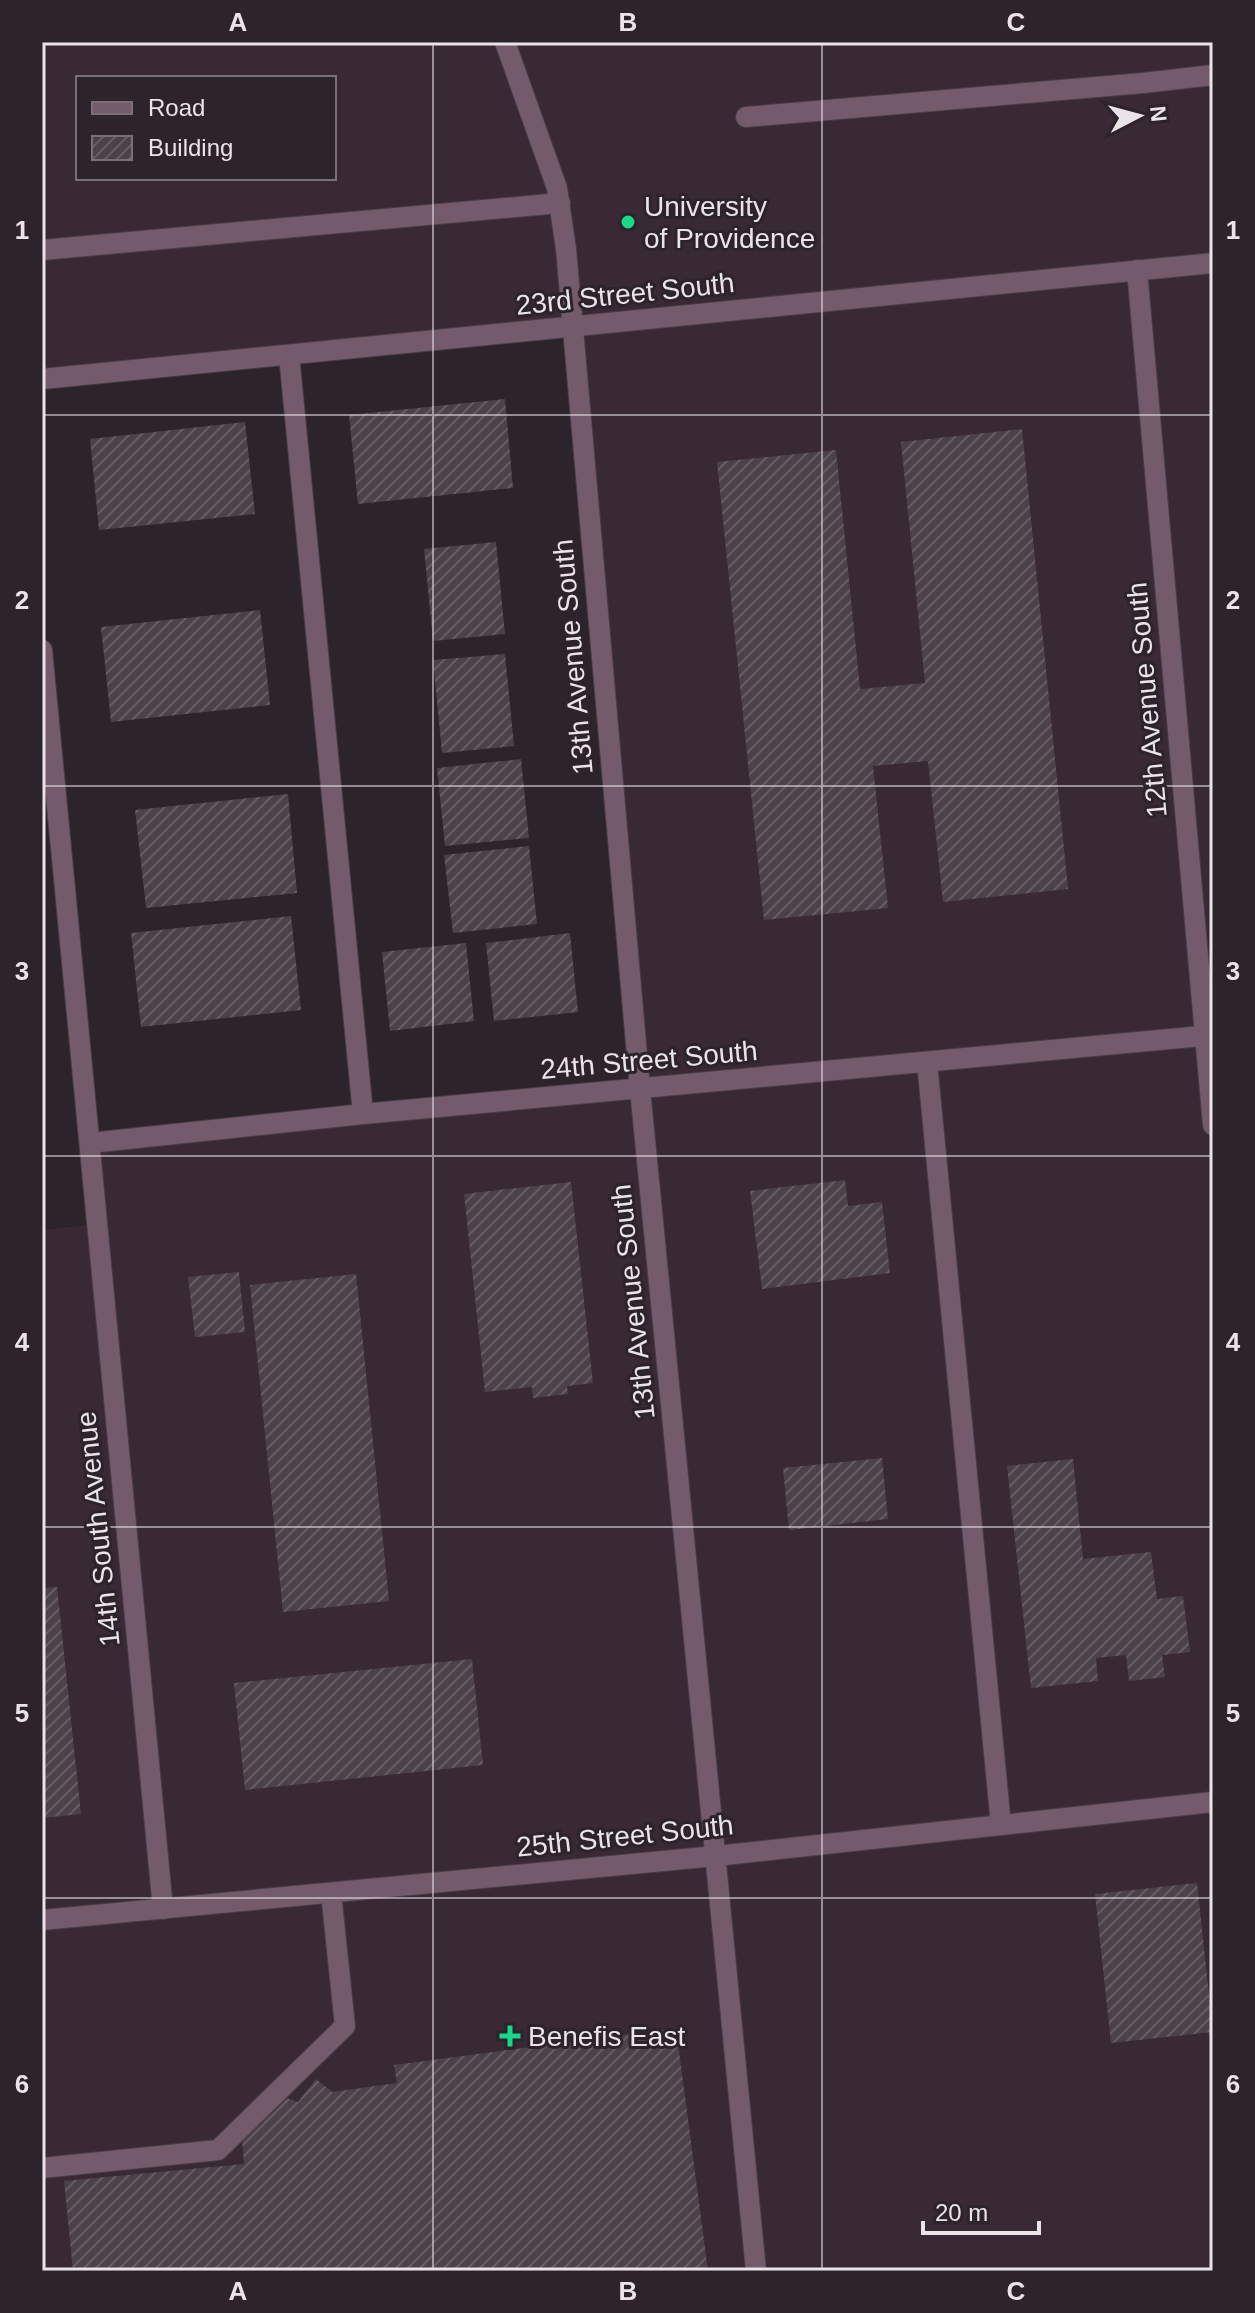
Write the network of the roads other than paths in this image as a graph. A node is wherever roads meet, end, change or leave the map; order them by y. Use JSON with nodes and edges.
{"nodes":[{"id":1,"x":505,"y":42,"type":"edge"},
{"id":2,"x":1213,"y":75,"type":"edge"},
{"id":3,"x":746,"y":117,"type":"dead end"},
{"id":4,"x":560,"y":203,"type":"junction"},
{"id":5,"x":42,"y":250,"type":"edge"},
{"id":6,"x":1213,"y":263,"type":"edge"},
{"id":7,"x":1137,"y":270,"type":"junction"},
{"id":8,"x":572,"y":328,"type":"junction"},
{"id":9,"x":289,"y":355,"type":"junction"},
{"id":10,"x":42,"y":379,"type":"edge"},
{"id":11,"x":42,"y":650,"type":"edge"},
{"id":12,"x":1209,"y":1035,"type":"edge"},
{"id":13,"x":927,"y":1062,"type":"junction"},
{"id":14,"x":640,"y":1089,"type":"junction"},
{"id":15,"x":363,"y":1114,"type":"junction"},
{"id":16,"x":1213,"y":1125,"type":"edge"},
{"id":17,"x":90,"y":1143,"type":"junction"},
{"id":18,"x":1213,"y":1802,"type":"edge"},
{"id":19,"x":1001,"y":1825,"type":"junction"},
{"id":20,"x":716,"y":1856,"type":"junction"},
{"id":21,"x":331,"y":1893,"type":"junction"},
{"id":22,"x":163,"y":1909,"type":"junction"},
{"id":23,"x":42,"y":1920,"type":"edge"},
{"id":24,"x":42,"y":2168,"type":"edge"},
{"id":25,"x":756,"y":2271,"type":"edge"}],
"edges":[{"from":1,"to":4,"type":"street","name":"13th Avenue South"},
{"from":2,"to":3,"type":"street"},
{"from":4,"to":5,"type":"street"},
{"from":4,"to":8,"type":"street","name":"13th Avenue South"},
{"from":6,"to":7,"type":"street","name":"23rd Street South"},
{"from":7,"to":8,"type":"street","name":"23rd Street South"},
{"from":7,"to":12,"type":"street","name":"12th Avenue South"},
{"from":8,"to":9,"type":"street","name":"23rd Street South"},
{"from":8,"to":14,"type":"street","name":"13th Avenue South"},
{"from":9,"to":10,"type":"street","name":"23rd Street South"},
{"from":9,"to":15,"type":"street"},
{"from":11,"to":17,"type":"street","name":"14th South Avenue"},
{"from":12,"to":13,"type":"street","name":"24th Street South"},
{"from":12,"to":16,"type":"street","name":"12th Avenue South"},
{"from":13,"to":14,"type":"street","name":"24th Street South"},
{"from":13,"to":19,"type":"street"},
{"from":14,"to":15,"type":"street","name":"24th Street South"},
{"from":14,"to":20,"type":"street","name":"13th Avenue South"},
{"from":15,"to":17,"type":"street","name":"24th Street South"},
{"from":17,"to":22,"type":"street","name":"14th South Avenue"},
{"from":18,"to":19,"type":"street","name":"25th Street South"},
{"from":19,"to":20,"type":"street","name":"25th Street South"},
{"from":20,"to":21,"type":"street","name":"25th Street South"},
{"from":20,"to":25,"type":"street","name":"13th Avenue South"},
{"from":21,"to":22,"type":"street","name":"25th Street South"},
{"from":21,"to":24,"type":"street"},
{"from":22,"to":23,"type":"street","name":"25th Street South"}]}
